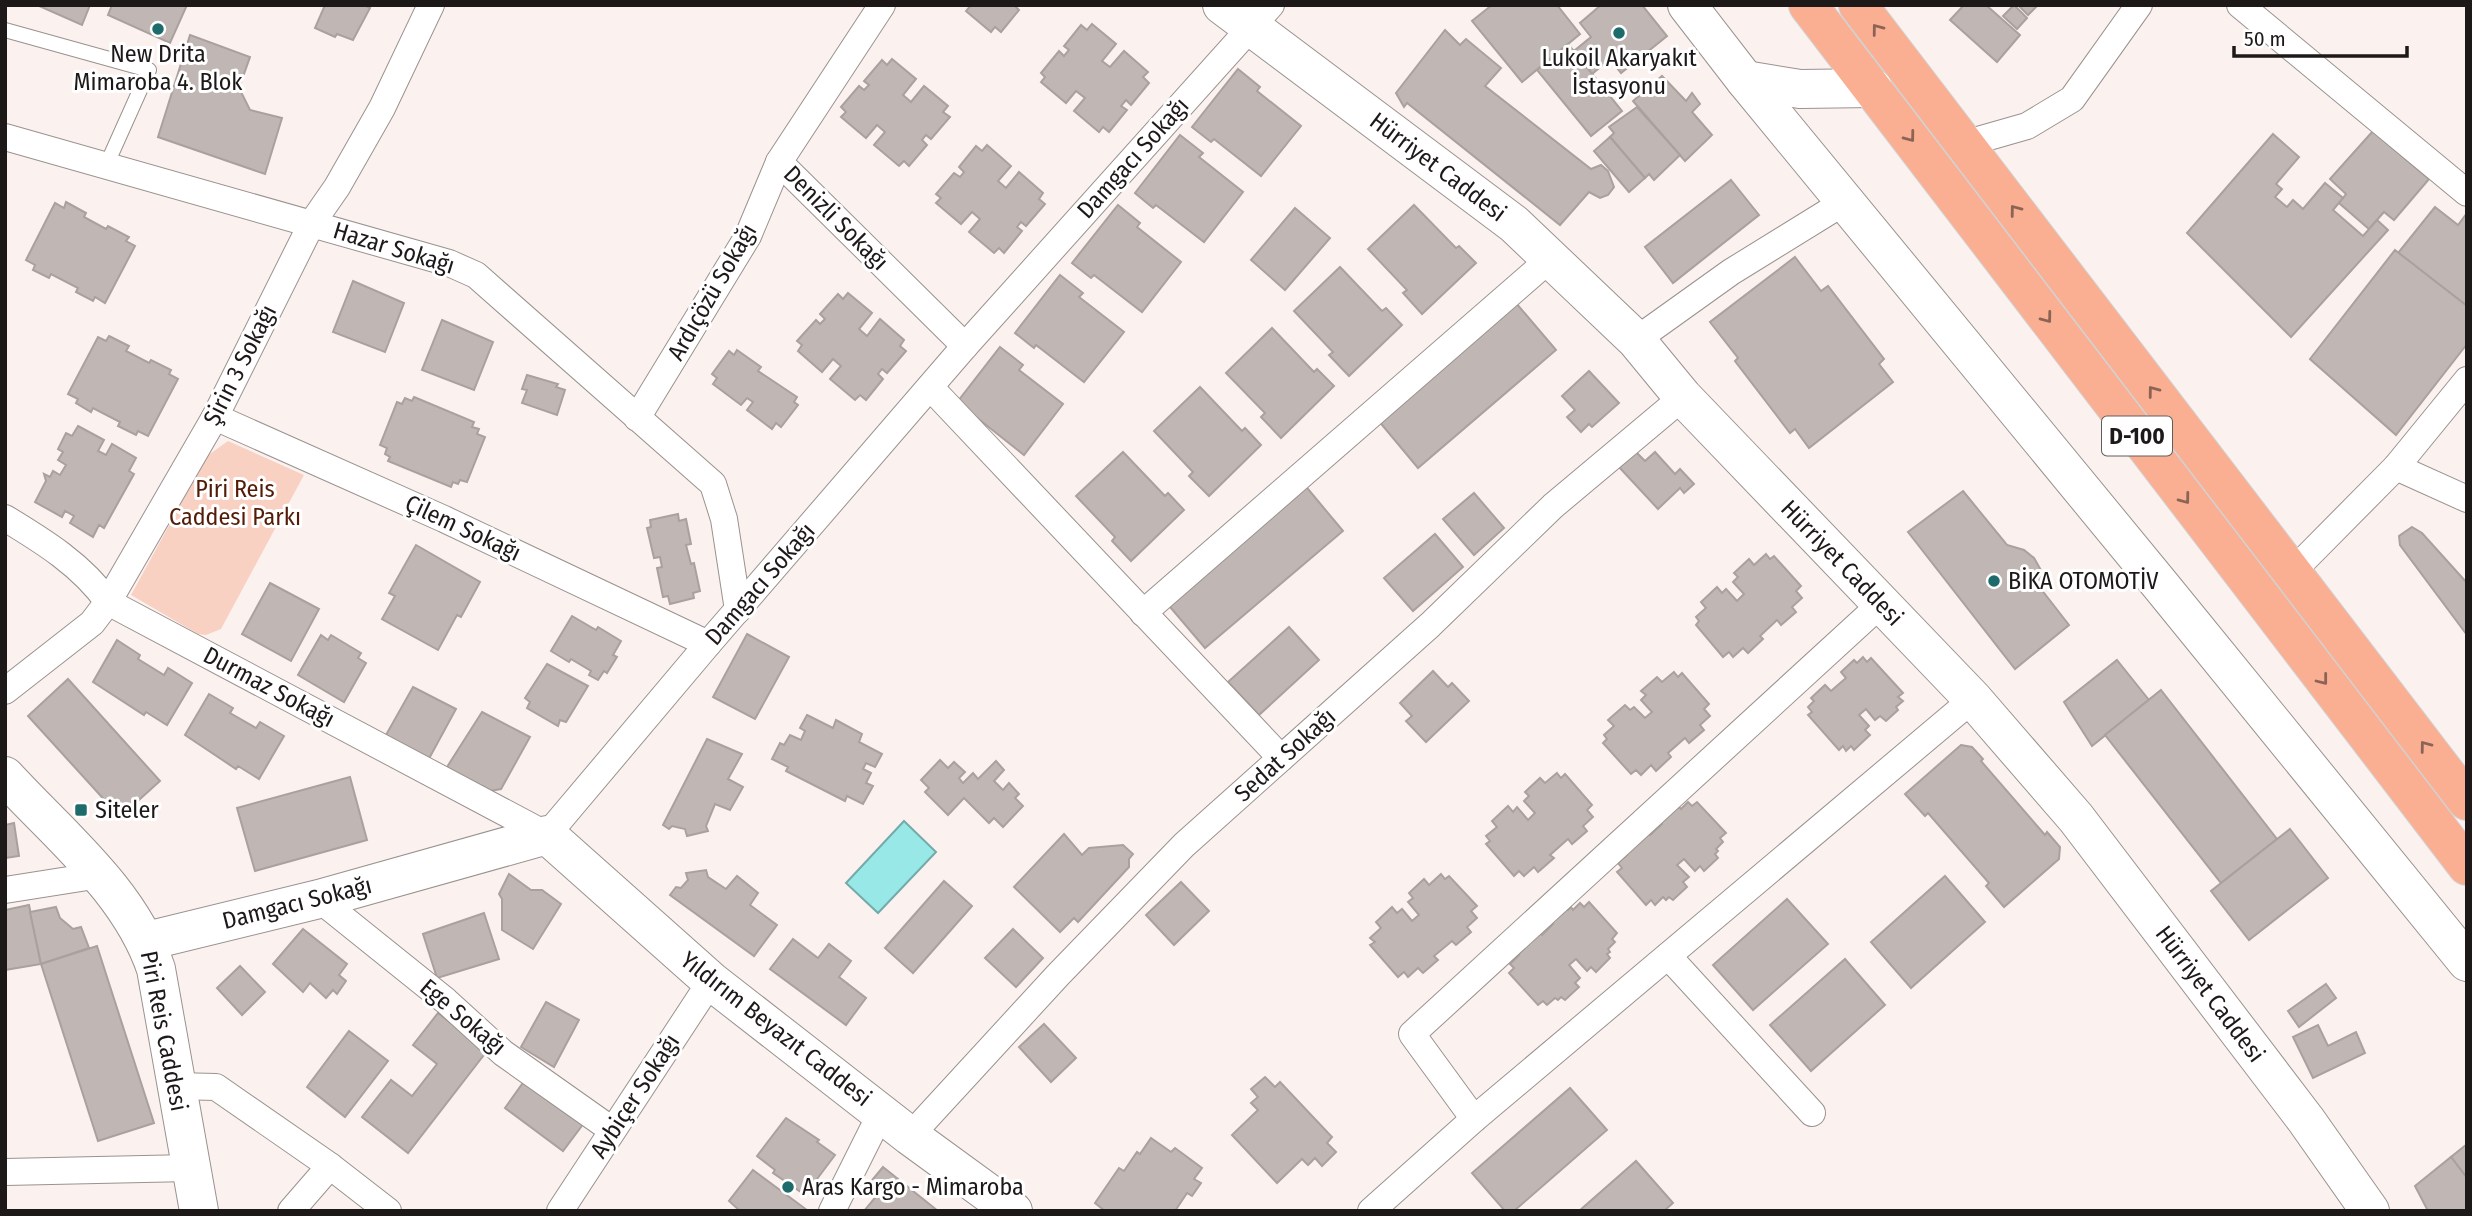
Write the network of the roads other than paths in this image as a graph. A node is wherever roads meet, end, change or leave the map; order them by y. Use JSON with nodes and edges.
{"nodes":[{"id":1,"x":431,"y":5,"type":"edge"},
{"id":2,"x":882,"y":5,"type":"edge"},
{"id":3,"x":1687,"y":5,"type":"edge"},
{"id":4,"x":1808,"y":5,"type":"edge"},
{"id":5,"x":1858,"y":5,"type":"edge"},
{"id":6,"x":2139,"y":5,"type":"edge"},
{"id":7,"x":2240,"y":5,"type":"edge"},
{"id":8,"x":1248,"y":12,"type":"edge"},
{"id":9,"x":5,"y":30,"type":"edge"},
{"id":10,"x":1745,"y":80,"type":"junction"},
{"id":11,"x":1873,"y":88,"type":"junction"},
{"id":12,"x":5,"y":137,"type":"edge"},
{"id":13,"x":1964,"y":144,"type":"junction"},
{"id":14,"x":779,"y":162,"type":"junction"},
{"id":15,"x":106,"y":166,"type":"junction"},
{"id":16,"x":2467,"y":193,"type":"edge"},
{"id":17,"x":1846,"y":201,"type":"junction"},
{"id":18,"x":312,"y":223,"type":"junction"},
{"id":19,"x":1551,"y":258,"type":"junction"},
{"id":20,"x":1636,"y":340,"type":"junction"},
{"id":21,"x":965,"y":346,"type":"junction"},
{"id":22,"x":2467,"y":380,"type":"edge"},
{"id":23,"x":930,"y":387,"type":"junction"},
{"id":24,"x":1683,"y":397,"type":"junction"},
{"id":25,"x":215,"y":417,"type":"junction"},
{"id":26,"x":637,"y":418,"type":"junction"},
{"id":27,"x":2396,"y":467,"type":"junction"},
{"id":28,"x":2467,"y":499,"type":"edge"},
{"id":29,"x":5,"y":518,"type":"edge"},
{"id":30,"x":2292,"y":572,"type":"junction"},
{"id":31,"x":108,"y":602,"type":"junction"},
{"id":32,"x":1882,"y":603,"type":"junction"},
{"id":33,"x":738,"y":610,"type":"junction"},
{"id":34,"x":1143,"y":612,"type":"junction"},
{"id":35,"x":708,"y":643,"type":"junction"},
{"id":36,"x":5,"y":691,"type":"edge"},
{"id":37,"x":1973,"y":699,"type":"junction"},
{"id":38,"x":1281,"y":758,"type":"junction"},
{"id":39,"x":11,"y":789,"type":"edge"},
{"id":40,"x":2467,"y":801,"type":"edge"},
{"id":41,"x":547,"y":835,"type":"junction"},
{"id":42,"x":2467,"y":866,"type":"edge"},
{"id":43,"x":100,"y":875,"type":"junction"},
{"id":44,"x":5,"y":890,"type":"edge"},
{"id":45,"x":319,"y":899,"type":"junction"},
{"id":46,"x":147,"y":941,"type":"junction"},
{"id":47,"x":1668,"y":956,"type":"junction"},
{"id":48,"x":2467,"y":962,"type":"edge"},
{"id":49,"x":711,"y":981,"type":"junction"},
{"id":50,"x":176,"y":1086,"type":"junction"},
{"id":51,"x":1812,"y":1113,"type":"dead end"},
{"id":52,"x":1474,"y":1119,"type":"junction"},
{"id":53,"x":895,"y":1124,"type":"junction"},
{"id":54,"x":612,"y":1130,"type":"junction"},
{"id":55,"x":330,"y":1167,"type":"junction"},
{"id":56,"x":190,"y":1168,"type":"junction"},
{"id":57,"x":5,"y":1172,"type":"edge"},
{"id":58,"x":200,"y":1211,"type":"edge"},
{"id":59,"x":291,"y":1211,"type":"edge"},
{"id":60,"x":388,"y":1211,"type":"edge"},
{"id":61,"x":560,"y":1211,"type":"edge"},
{"id":62,"x":832,"y":1211,"type":"edge"},
{"id":63,"x":1013,"y":1211,"type":"edge"},
{"id":64,"x":1371,"y":1211,"type":"edge"},
{"id":65,"x":2370,"y":1211,"type":"edge"}],
"edges":[{"from":1,"to":18,"type":"street","name":"Şirin 3 Sokağı"},
{"from":2,"to":14,"type":"street","name":"Denizli Sokağı"},
{"from":3,"to":10,"type":"main road"},
{"from":4,"to":11,"type":"highway","number":"D-100"},
{"from":13,"to":5,"type":"highway","number":"D-100","one_way":true},
{"from":6,"to":13,"type":"street"},
{"from":7,"to":16,"type":"street"},
{"from":8,"to":19,"type":"main road","name":"Hürriyet Caddesi"},
{"from":8,"to":21,"type":"street","name":"Damgacı Sokağı"},
{"from":9,"to":15,"type":"lane"},
{"from":10,"to":11,"type":"main road"},
{"from":10,"to":17,"type":"main road"},
{"from":11,"to":42,"type":"highway","number":"D-100","one_way":true},
{"from":12,"to":15,"type":"street","name":"Hazar Sokağı"},
{"from":30,"to":13,"type":"highway","number":"D-100","one_way":true},
{"from":14,"to":21,"type":"street","name":"Denizli Sokağı"},
{"from":14,"to":26,"type":"street","name":"Ardıçözü Sokağı"},
{"from":15,"to":18,"type":"street","name":"Hazar Sokağı"},
{"from":17,"to":20,"type":"street"},
{"from":17,"to":48,"type":"main road"},
{"from":18,"to":25,"type":"street","name":"Şirin 3 Sokağı"},
{"from":18,"to":26,"type":"street","name":"Hazar Sokağı"},
{"from":19,"to":20,"type":"main road","name":"Hürriyet Caddesi"},
{"from":19,"to":34,"type":"street"},
{"from":20,"to":24,"type":"main road","name":"Hürriyet Caddesi"},
{"from":21,"to":23,"type":"street","name":"Damgacı Sokağı"},
{"from":22,"to":27,"type":"street"},
{"from":23,"to":33,"type":"street","name":"Damgacı Sokağı"},
{"from":23,"to":34,"type":"street"},
{"from":24,"to":32,"type":"main road","name":"Hürriyet Caddesi"},
{"from":24,"to":38,"type":"street","name":"Sedat Sokağı"},
{"from":25,"to":31,"type":"street","name":"Şirin 3 Sokağı"},
{"from":25,"to":35,"type":"street","name":"Çilem Sokağı"},
{"from":26,"to":33,"type":"street","name":"Hazar Sokağı"},
{"from":27,"to":28,"type":"street"},
{"from":27,"to":30,"type":"street"},
{"from":29,"to":31,"type":"street","name":"Durmaz Sokağı"},
{"from":40,"to":30,"type":"highway","number":"D-100","one_way":true},
{"from":31,"to":36,"type":"street","name":"Şirin 3 Sokağı"},
{"from":31,"to":41,"type":"street","name":"Durmaz Sokağı"},
{"from":32,"to":37,"type":"main road","name":"Hürriyet Caddesi"},
{"from":32,"to":52,"type":"street"},
{"from":33,"to":35,"type":"street","name":"Damgacı Sokağı"},
{"from":34,"to":38,"type":"street"},
{"from":35,"to":41,"type":"street","name":"Damgacı Sokağı"},
{"from":37,"to":47,"type":"street"},
{"from":37,"to":65,"type":"main road","name":"Hürriyet Caddesi"},
{"from":38,"to":53,"type":"street","name":"Sedat Sokağı"},
{"from":39,"to":43,"type":"main road","name":"Piri Reis Caddesi"},
{"from":41,"to":45,"type":"main road","name":"Damgacı Sokağı"},
{"from":41,"to":49,"type":"main road","name":"Yıldırım Beyazıt Caddesi"},
{"from":43,"to":44,"type":"street"},
{"from":43,"to":46,"type":"main road","name":"Piri Reis Caddesi"},
{"from":45,"to":46,"type":"main road","name":"Damgacı Sokağı"},
{"from":45,"to":54,"type":"street","name":"Ege Sokağı"},
{"from":46,"to":50,"type":"main road","name":"Piri Reis Caddesi"},
{"from":47,"to":51,"type":"street"},
{"from":47,"to":52,"type":"street"},
{"from":49,"to":53,"type":"main road","name":"Yıldırım Beyazıt Caddesi"},
{"from":49,"to":54,"type":"street","name":"Aybiçer Sokağı"},
{"from":50,"to":55,"type":"street"},
{"from":50,"to":56,"type":"main road","name":"Piri Reis Caddesi"},
{"from":52,"to":64,"type":"street"},
{"from":53,"to":62,"type":"street","name":"Sedat Sokağı"},
{"from":53,"to":63,"type":"main road","name":"Yıldırım Beyazıt Caddesi"},
{"from":54,"to":61,"type":"street","name":"Aybiçer Sokağı"},
{"from":55,"to":59,"type":"street"},
{"from":55,"to":60,"type":"street"},
{"from":56,"to":57,"type":"street"},
{"from":56,"to":58,"type":"main road","name":"Piri Reis Caddesi"}]}
